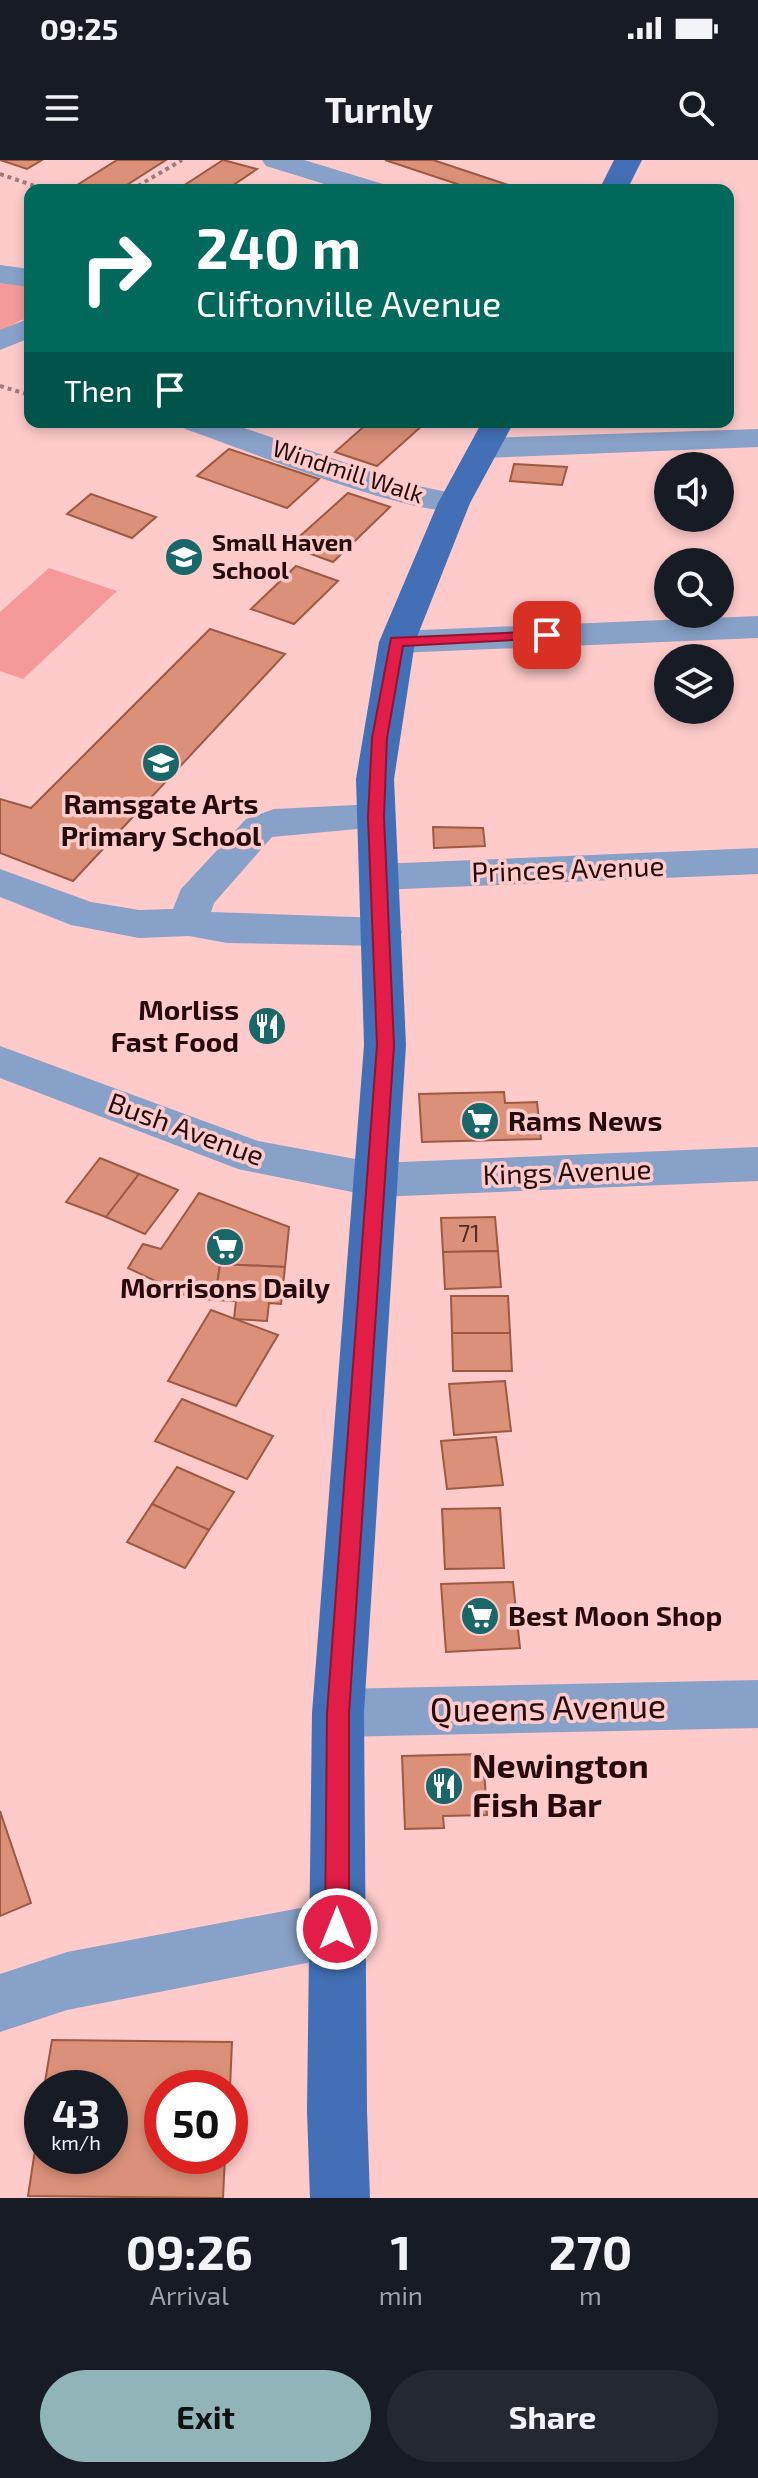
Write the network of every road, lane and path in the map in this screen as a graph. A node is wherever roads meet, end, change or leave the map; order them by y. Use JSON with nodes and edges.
{"nodes":[{"id":1,"x":182,"y":160,"type":"edge"},
{"id":2,"x":628,"y":160,"type":"edge"},
{"id":3,"x":283,"y":166,"type":"edge"},
{"id":4,"x":0,"y":174,"type":"edge"},
{"id":5,"x":29,"y":184,"type":"edge"},
{"id":6,"x":141,"y":184,"type":"edge"},
{"id":7,"x":350,"y":184,"type":"edge"},
{"id":8,"x":616,"y":184,"type":"edge"},
{"id":9,"x":0,"y":274,"type":"edge"},
{"id":10,"x":24,"y":277,"type":"edge"},
{"id":11,"x":24,"y":330,"type":"edge"},
{"id":12,"x":0,"y":341,"type":"edge"},
{"id":13,"x":0,"y":386,"type":"edge"},
{"id":14,"x":24,"y":393,"type":"edge"},
{"id":15,"x":213,"y":428,"type":"edge"},
{"id":16,"x":492,"y":435,"type":"edge"},
{"id":17,"x":758,"y":438,"type":"edge"},
{"id":18,"x":454,"y":503,"type":"junction"},
{"id":19,"x":758,"y":627,"type":"edge"},
{"id":20,"x":397,"y":642,"type":"junction"},
{"id":21,"x":376,"y":817,"type":"junction"},
{"id":22,"x":758,"y":861,"type":"edge"},
{"id":23,"x":378,"y":877,"type":"junction"},
{"id":24,"x":0,"y":882,"type":"edge"},
{"id":25,"x":189,"y":922,"type":"junction"},
{"id":26,"x":382,"y":932,"type":"junction"},
{"id":27,"x":0,"y":1061,"type":"edge"},
{"id":28,"x":758,"y":1164,"type":"edge"},
{"id":29,"x":377,"y":1180,"type":"junction"},
{"id":30,"x":758,"y":1704,"type":"edge"},
{"id":31,"x":338,"y":1713,"type":"junction"},
{"id":32,"x":337,"y":1929,"type":"junction"},
{"id":33,"x":0,"y":2003,"type":"edge"},
{"id":34,"x":340,"y":2198,"type":"edge"}],
"edges":[{"from":1,"to":6,"type":"path"},
{"from":2,"to":8,"type":"main road"},
{"from":3,"to":7,"type":"street"},
{"from":4,"to":5,"type":"path"},
{"from":9,"to":10,"type":"street"},
{"from":11,"to":12,"type":"street"},
{"from":13,"to":14,"type":"path"},
{"from":15,"to":18,"type":"street","name":"Windmill Walk"},
{"from":16,"to":17,"type":"street"},
{"from":16,"to":18,"type":"main road"},
{"from":18,"to":20,"type":"main road"},
{"from":19,"to":20,"type":"street"},
{"from":20,"to":21,"type":"main road"},
{"from":21,"to":23,"type":"main road"},
{"from":21,"to":25,"type":"street"},
{"from":22,"to":23,"type":"street","name":"Princes Avenue"},
{"from":23,"to":26,"type":"main road"},
{"from":24,"to":25,"type":"street"},
{"from":25,"to":26,"type":"street"},
{"from":26,"to":29,"type":"main road"},
{"from":27,"to":29,"type":"street","name":"Bush Avenue"},
{"from":28,"to":29,"type":"street","name":"Kings Avenue"},
{"from":29,"to":31,"type":"main road"},
{"from":30,"to":31,"type":"street","name":"Queens Avenue"},
{"from":31,"to":32,"type":"main road"},
{"from":32,"to":33,"type":"street"},
{"from":32,"to":34,"type":"main road"}]}
